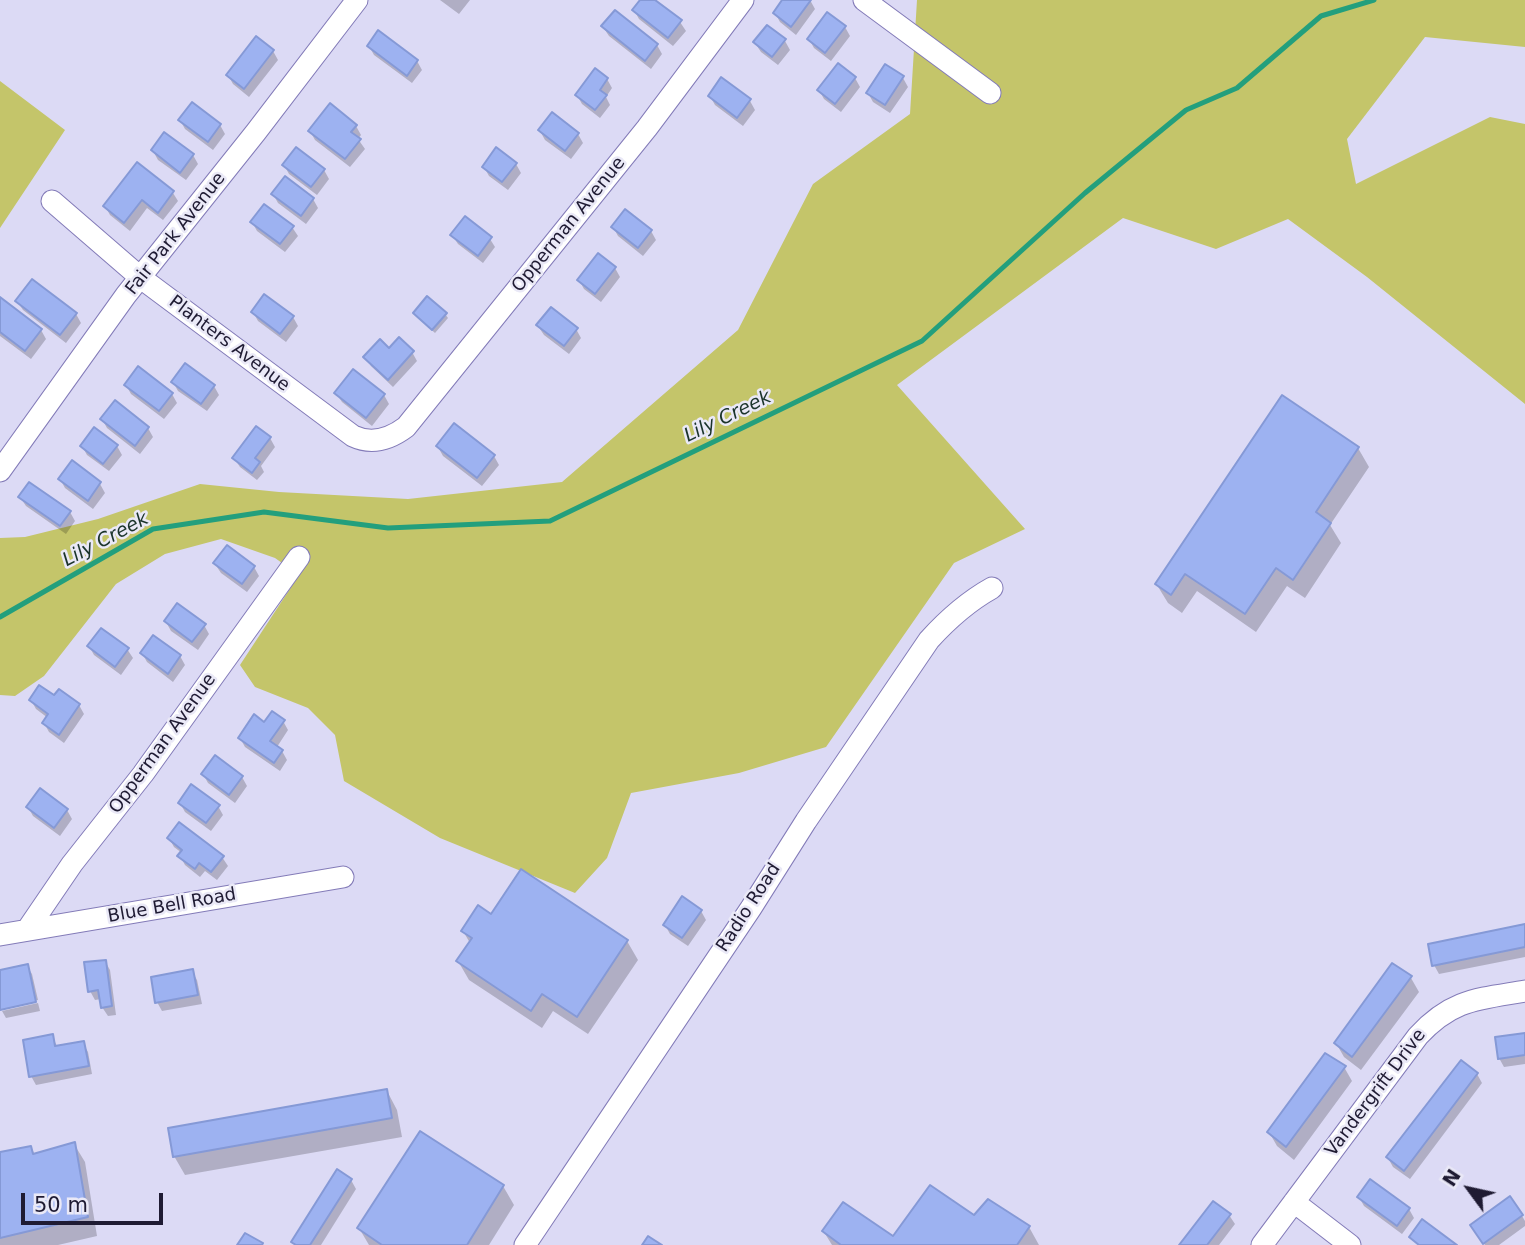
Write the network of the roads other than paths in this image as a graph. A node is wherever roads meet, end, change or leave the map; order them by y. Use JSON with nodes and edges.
{"nodes":[{"id":1,"x":357,"y":0,"type":"edge"},
{"id":2,"x":743,"y":0,"type":"edge"},
{"id":3,"x":864,"y":0,"type":"edge"},
{"id":4,"x":990,"y":93,"type":"dead end"},
{"id":5,"x":52,"y":201,"type":"dead end"},
{"id":6,"x":141,"y":278,"type":"junction"},
{"id":7,"x":384,"y":440,"type":"joint"},
{"id":8,"x":0,"y":471,"type":"edge"},
{"id":9,"x":299,"y":557,"type":"dead end"},
{"id":10,"x":992,"y":588,"type":"dead end"},
{"id":11,"x":343,"y":877,"type":"dead end"},
{"id":12,"x":27,"y":930,"type":"junction"},
{"id":13,"x":0,"y":935,"type":"edge"},
{"id":14,"x":1525,"y":991,"type":"edge"},
{"id":15,"x":1294,"y":1202,"type":"junction"},
{"id":16,"x":525,"y":1245,"type":"edge"},
{"id":17,"x":1262,"y":1245,"type":"edge"},
{"id":18,"x":1350,"y":1245,"type":"edge"}],
"edges":[{"from":1,"to":6,"type":"street","name":"Fair Park Avenue"},
{"from":2,"to":7,"type":"street","name":"Opperman Avenue"},
{"from":3,"to":4,"type":"street"},
{"from":5,"to":6,"type":"street","name":"Planters Avenue"},
{"from":6,"to":7,"type":"street","name":"Planters Avenue"},
{"from":6,"to":8,"type":"street","name":"Fair Park Avenue"},
{"from":9,"to":12,"type":"street","name":"Opperman Avenue"},
{"from":10,"to":16,"type":"street","name":"Radio Road"},
{"from":11,"to":12,"type":"street","name":"Blue Bell Road"},
{"from":12,"to":13,"type":"street","name":"Blue Bell Road"},
{"from":14,"to":15,"type":"street","name":"Vandergrift Drive"},
{"from":15,"to":17,"type":"street","name":"Vandergrift Drive"},
{"from":15,"to":18,"type":"street"}]}
